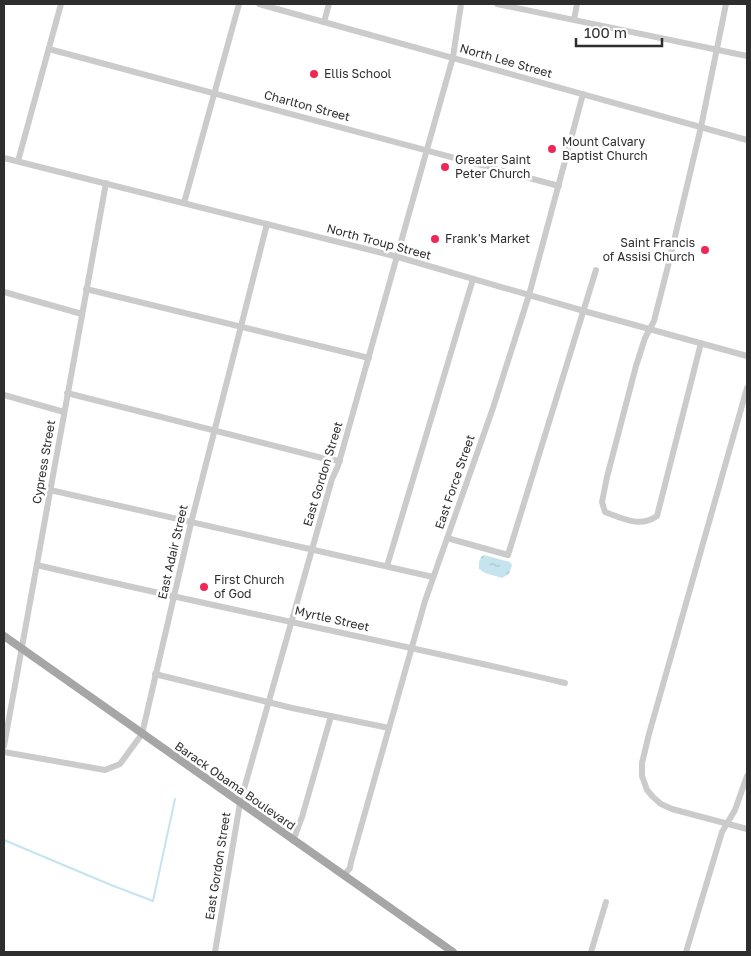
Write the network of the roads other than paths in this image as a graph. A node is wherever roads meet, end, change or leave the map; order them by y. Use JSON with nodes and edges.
{"nodes":[{"id":1,"x":61,"y":4,"type":"edge"},
{"id":2,"x":239,"y":4,"type":"edge"},
{"id":3,"x":259,"y":4,"type":"edge"},
{"id":4,"x":329,"y":4,"type":"edge"},
{"id":5,"x":461,"y":4,"type":"edge"},
{"id":6,"x":497,"y":4,"type":"edge"},
{"id":7,"x":577,"y":4,"type":"edge"},
{"id":8,"x":726,"y":4,"type":"edge"},
{"id":9,"x":574,"y":20,"type":"junction"},
{"id":10,"x":324,"y":22,"type":"junction"},
{"id":11,"x":49,"y":49,"type":"junction"},
{"id":12,"x":716,"y":50,"type":"junction"},
{"id":13,"x":747,"y":56,"type":"edge"},
{"id":14,"x":453,"y":57,"type":"junction"},
{"id":15,"x":214,"y":94,"type":"junction"},
{"id":16,"x":583,"y":94,"type":"junction"},
{"id":17,"x":701,"y":127,"type":"junction"},
{"id":18,"x":747,"y":140,"type":"edge"},
{"id":19,"x":428,"y":150,"type":"junction"},
{"id":20,"x":4,"y":158,"type":"edge"},
{"id":21,"x":18,"y":161,"type":"junction"},
{"id":22,"x":106,"y":183,"type":"junction"},
{"id":23,"x":558,"y":186,"type":"junction"},
{"id":24,"x":184,"y":203,"type":"junction"},
{"id":25,"x":267,"y":224,"type":"junction"},
{"id":26,"x":398,"y":257,"type":"junction"},
{"id":27,"x":596,"y":270,"type":"dead end"},
{"id":28,"x":474,"y":279,"type":"junction"},
{"id":29,"x":86,"y":289,"type":"junction"},
{"id":30,"x":4,"y":292,"type":"edge"},
{"id":31,"x":529,"y":295,"type":"junction"},
{"id":32,"x":584,"y":311,"type":"junction"},
{"id":33,"x":82,"y":314,"type":"junction"},
{"id":34,"x":241,"y":326,"type":"junction"},
{"id":35,"x":650,"y":329,"type":"junction"},
{"id":36,"x":701,"y":343,"type":"junction"},
{"id":37,"x":747,"y":356,"type":"edge"},
{"id":38,"x":369,"y":358,"type":"junction"},
{"id":39,"x":747,"y":388,"type":"edge"},
{"id":40,"x":67,"y":394,"type":"junction"},
{"id":41,"x":4,"y":395,"type":"edge"},
{"id":42,"x":64,"y":412,"type":"junction"},
{"id":43,"x":214,"y":431,"type":"junction"},
{"id":44,"x":340,"y":461,"type":"junction"},
{"id":45,"x":50,"y":490,"type":"junction"},
{"id":46,"x":191,"y":522,"type":"junction"},
{"id":47,"x":447,"y":538,"type":"junction"},
{"id":48,"x":312,"y":549,"type":"junction"},
{"id":49,"x":37,"y":565,"type":"junction"},
{"id":50,"x":387,"y":566,"type":"junction"},
{"id":51,"x":433,"y":577,"type":"junction"},
{"id":52,"x":174,"y":596,"type":"junction"},
{"id":53,"x":292,"y":621,"type":"junction"},
{"id":54,"x":4,"y":636,"type":"edge"},
{"id":55,"x":413,"y":648,"type":"junction"},
{"id":56,"x":22,"y":649,"type":"junction"},
{"id":57,"x":155,"y":674,"type":"junction"},
{"id":58,"x":564,"y":683,"type":"dead end"},
{"id":59,"x":269,"y":701,"type":"junction"},
{"id":60,"x":331,"y":716,"type":"junction"},
{"id":61,"x":390,"y":728,"type":"junction"},
{"id":62,"x":142,"y":734,"type":"junction"},
{"id":63,"x":4,"y":746,"type":"edge"},
{"id":64,"x":4,"y":752,"type":"edge"},
{"id":65,"x":747,"y":776,"type":"edge"},
{"id":66,"x":240,"y":803,"type":"junction"},
{"id":67,"x":727,"y":824,"type":"junction"},
{"id":68,"x":747,"y":830,"type":"edge"},
{"id":69,"x":293,"y":840,"type":"junction"},
{"id":70,"x":344,"y":875,"type":"junction"},
{"id":71,"x":606,"y":902,"type":"dead end"},
{"id":72,"x":215,"y":952,"type":"edge"},
{"id":73,"x":453,"y":952,"type":"edge"},
{"id":74,"x":591,"y":952,"type":"edge"},
{"id":75,"x":686,"y":952,"type":"edge"}],
"edges":[{"from":1,"to":11,"type":"street"},
{"from":2,"to":15,"type":"street"},
{"from":3,"to":10,"type":"street","name":"North Lee Street"},
{"from":4,"to":10,"type":"street"},
{"from":5,"to":14,"type":"street","name":"East Gordon Street"},
{"from":6,"to":9,"type":"street"},
{"from":7,"to":9,"type":"street"},
{"from":8,"to":12,"type":"street"},
{"from":9,"to":12,"type":"street"},
{"from":10,"to":14,"type":"street","name":"North Lee Street"},
{"from":11,"to":15,"type":"street","name":"Charlton Street"},
{"from":11,"to":21,"type":"street"},
{"from":12,"to":13,"type":"street"},
{"from":12,"to":17,"type":"street"},
{"from":14,"to":16,"type":"street","name":"North Lee Street"},
{"from":14,"to":19,"type":"street","name":"East Gordon Street"},
{"from":15,"to":19,"type":"street","name":"Charlton Street"},
{"from":15,"to":24,"type":"street"},
{"from":16,"to":17,"type":"street","name":"North Lee Street"},
{"from":16,"to":23,"type":"street","name":"East Force Street"},
{"from":17,"to":18,"type":"street","name":"North Lee Street"},
{"from":17,"to":35,"type":"street"},
{"from":19,"to":23,"type":"street","name":"Charlton Street"},
{"from":19,"to":26,"type":"street","name":"East Gordon Street"},
{"from":20,"to":21,"type":"street","name":"North Troup Street"},
{"from":21,"to":22,"type":"street","name":"North Troup Street"},
{"from":22,"to":24,"type":"street","name":"North Troup Street"},
{"from":22,"to":29,"type":"street","name":"Cypress Street"},
{"from":23,"to":31,"type":"street","name":"East Force Street"},
{"from":24,"to":25,"type":"street","name":"North Troup Street"},
{"from":25,"to":26,"type":"street","name":"North Troup Street"},
{"from":25,"to":34,"type":"street","name":"East Adair Street"},
{"from":26,"to":28,"type":"street","name":"North Troup Street"},
{"from":26,"to":38,"type":"street","name":"East Gordon Street"},
{"from":27,"to":32,"type":"street"},
{"from":28,"to":31,"type":"street","name":"North Troup Street"},
{"from":28,"to":50,"type":"street"},
{"from":29,"to":33,"type":"street","name":"Cypress Street"},
{"from":29,"to":34,"type":"street"},
{"from":30,"to":33,"type":"street"},
{"from":31,"to":32,"type":"street","name":"North Troup Street"},
{"from":31,"to":47,"type":"street","name":"East Force Street"},
{"from":32,"to":35,"type":"street","name":"North Troup Street"},
{"from":32,"to":47,"type":"street"},
{"from":33,"to":40,"type":"street","name":"Cypress Street"},
{"from":34,"to":38,"type":"street"},
{"from":34,"to":43,"type":"street","name":"East Adair Street"},
{"from":35,"to":36,"type":"street","name":"North Troup Street"},
{"from":35,"to":36,"type":"street"},
{"from":36,"to":37,"type":"street","name":"North Troup Street"},
{"from":38,"to":44,"type":"street","name":"East Gordon Street"},
{"from":39,"to":67,"type":"street"},
{"from":40,"to":42,"type":"street","name":"Cypress Street"},
{"from":40,"to":43,"type":"street"},
{"from":41,"to":42,"type":"street"},
{"from":42,"to":45,"type":"street","name":"Cypress Street"},
{"from":43,"to":44,"type":"street"},
{"from":43,"to":46,"type":"street","name":"East Adair Street"},
{"from":44,"to":48,"type":"street","name":"East Gordon Street"},
{"from":45,"to":46,"type":"street"},
{"from":45,"to":49,"type":"street","name":"Cypress Street"},
{"from":46,"to":48,"type":"street"},
{"from":46,"to":52,"type":"street","name":"East Adair Street"},
{"from":47,"to":51,"type":"street","name":"East Force Street"},
{"from":48,"to":50,"type":"street"},
{"from":48,"to":53,"type":"street","name":"East Gordon Street"},
{"from":49,"to":52,"type":"street","name":"Myrtle Street"},
{"from":49,"to":56,"type":"street","name":"Cypress Street"},
{"from":50,"to":51,"type":"street"},
{"from":51,"to":55,"type":"street","name":"East Force Street"},
{"from":52,"to":53,"type":"street","name":"Myrtle Street"},
{"from":52,"to":57,"type":"street","name":"East Adair Street"},
{"from":53,"to":55,"type":"street","name":"Myrtle Street"},
{"from":53,"to":59,"type":"street","name":"East Gordon Street"},
{"from":54,"to":56,"type":"main road","name":"Barack Obama Boulevard"},
{"from":55,"to":58,"type":"street","name":"Myrtle Street"},
{"from":55,"to":61,"type":"street","name":"East Force Street"},
{"from":56,"to":62,"type":"main road","name":"Barack Obama Boulevard"},
{"from":56,"to":63,"type":"street","name":"Cypress Street"},
{"from":57,"to":59,"type":"street"},
{"from":57,"to":62,"type":"street","name":"East Adair Street"},
{"from":59,"to":60,"type":"street"},
{"from":59,"to":66,"type":"street","name":"East Gordon Street"},
{"from":60,"to":61,"type":"street"},
{"from":60,"to":69,"type":"street"},
{"from":61,"to":70,"type":"street","name":"East Force Street"},
{"from":62,"to":64,"type":"street","name":"East Adair Street"},
{"from":62,"to":66,"type":"main road","name":"Barack Obama Boulevard"},
{"from":65,"to":67,"type":"street"},
{"from":66,"to":69,"type":"main road","name":"Barack Obama Boulevard"},
{"from":66,"to":72,"type":"street","name":"East Gordon Street"},
{"from":67,"to":68,"type":"street"},
{"from":67,"to":75,"type":"street"},
{"from":69,"to":70,"type":"main road","name":"Barack Obama Boulevard"},
{"from":70,"to":73,"type":"main road","name":"Barack Obama Boulevard"},
{"from":71,"to":74,"type":"street"}]}
